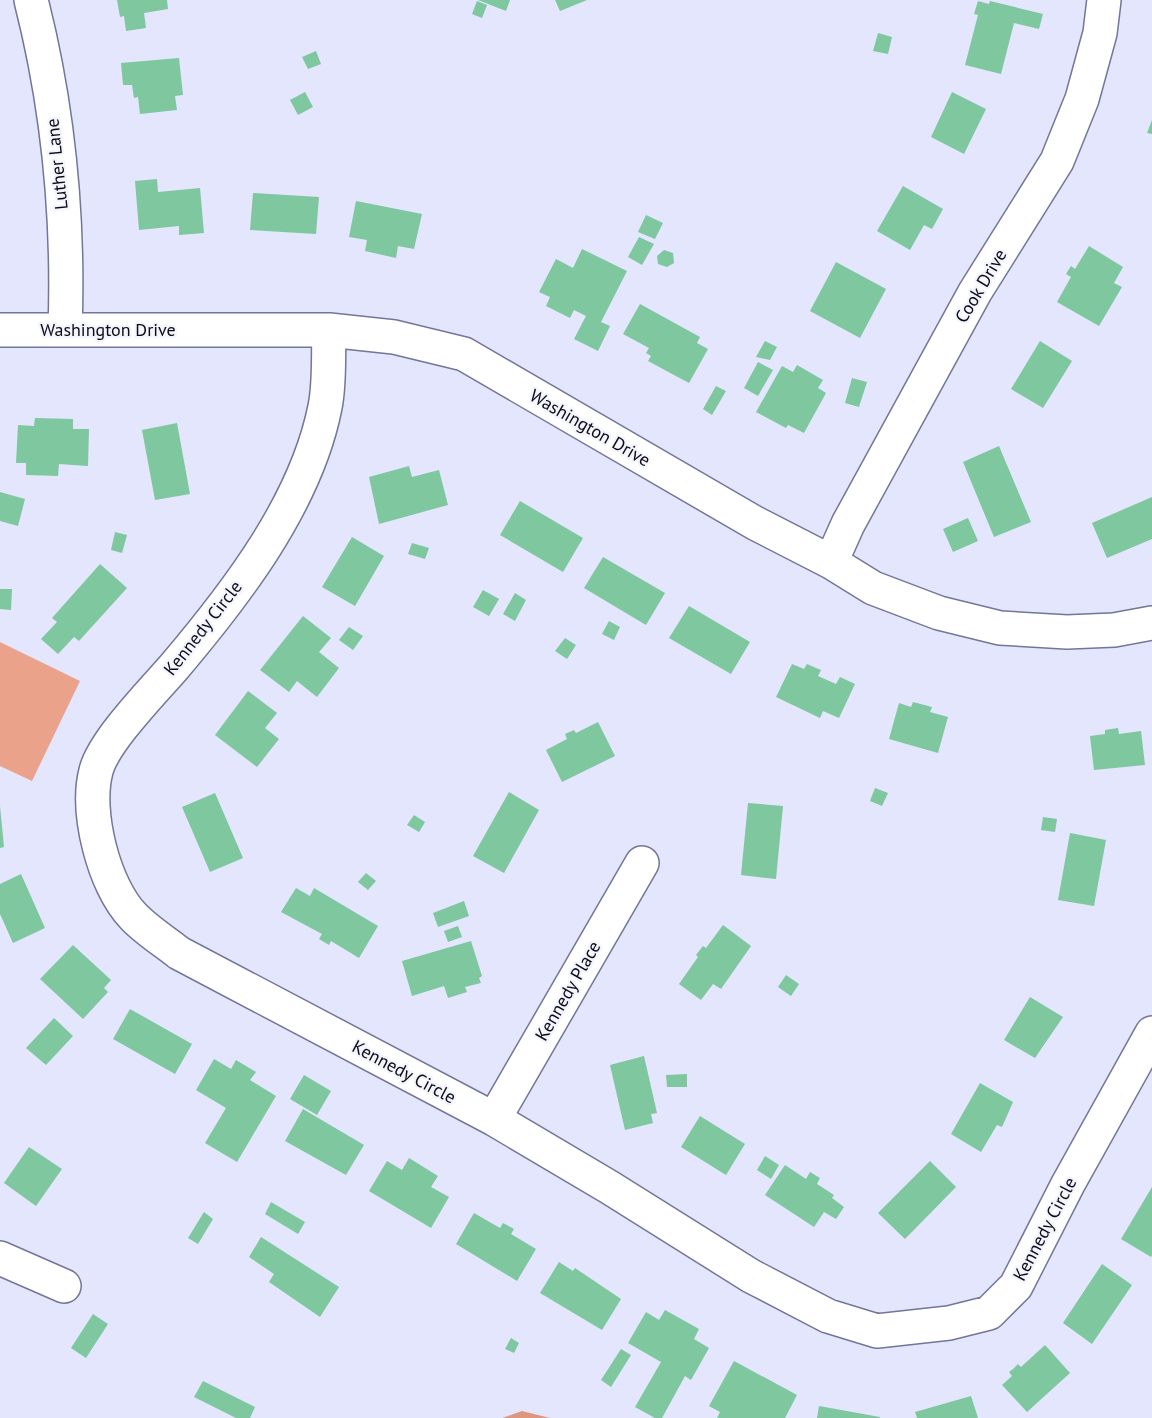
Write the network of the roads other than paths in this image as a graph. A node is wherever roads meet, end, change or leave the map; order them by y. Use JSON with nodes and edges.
{"nodes":[{"id":1,"x":31,"y":0,"type":"edge"},
{"id":2,"x":1104,"y":0,"type":"edge"},
{"id":3,"x":0,"y":330,"type":"edge"},
{"id":4,"x":65,"y":330,"type":"junction"},
{"id":5,"x":329,"y":330,"type":"junction"},
{"id":6,"x":831,"y":562,"type":"junction"},
{"id":7,"x":1152,"y":623,"type":"edge"},
{"id":8,"x":642,"y":863,"type":"dead end"},
{"id":9,"x":1152,"y":1033,"type":"edge"},
{"id":10,"x":494,"y":1119,"type":"junction"},
{"id":11,"x":0,"y":1258,"type":"edge"},
{"id":12,"x":64,"y":1286,"type":"dead end"}],
"edges":[{"from":1,"to":4,"type":"street","name":"Luther Lane"},
{"from":2,"to":6,"type":"street","name":"Cook Drive"},
{"from":3,"to":4,"type":"street","name":"Washington Drive"},
{"from":4,"to":5,"type":"street","name":"Washington Drive"},
{"from":5,"to":6,"type":"street","name":"Washington Drive"},
{"from":5,"to":10,"type":"street","name":"Kennedy Circle"},
{"from":6,"to":7,"type":"street","name":"Washington Drive"},
{"from":8,"to":10,"type":"street","name":"Kennedy Place"},
{"from":9,"to":10,"type":"street","name":"Kennedy Circle"},
{"from":11,"to":12,"type":"street"}]}
